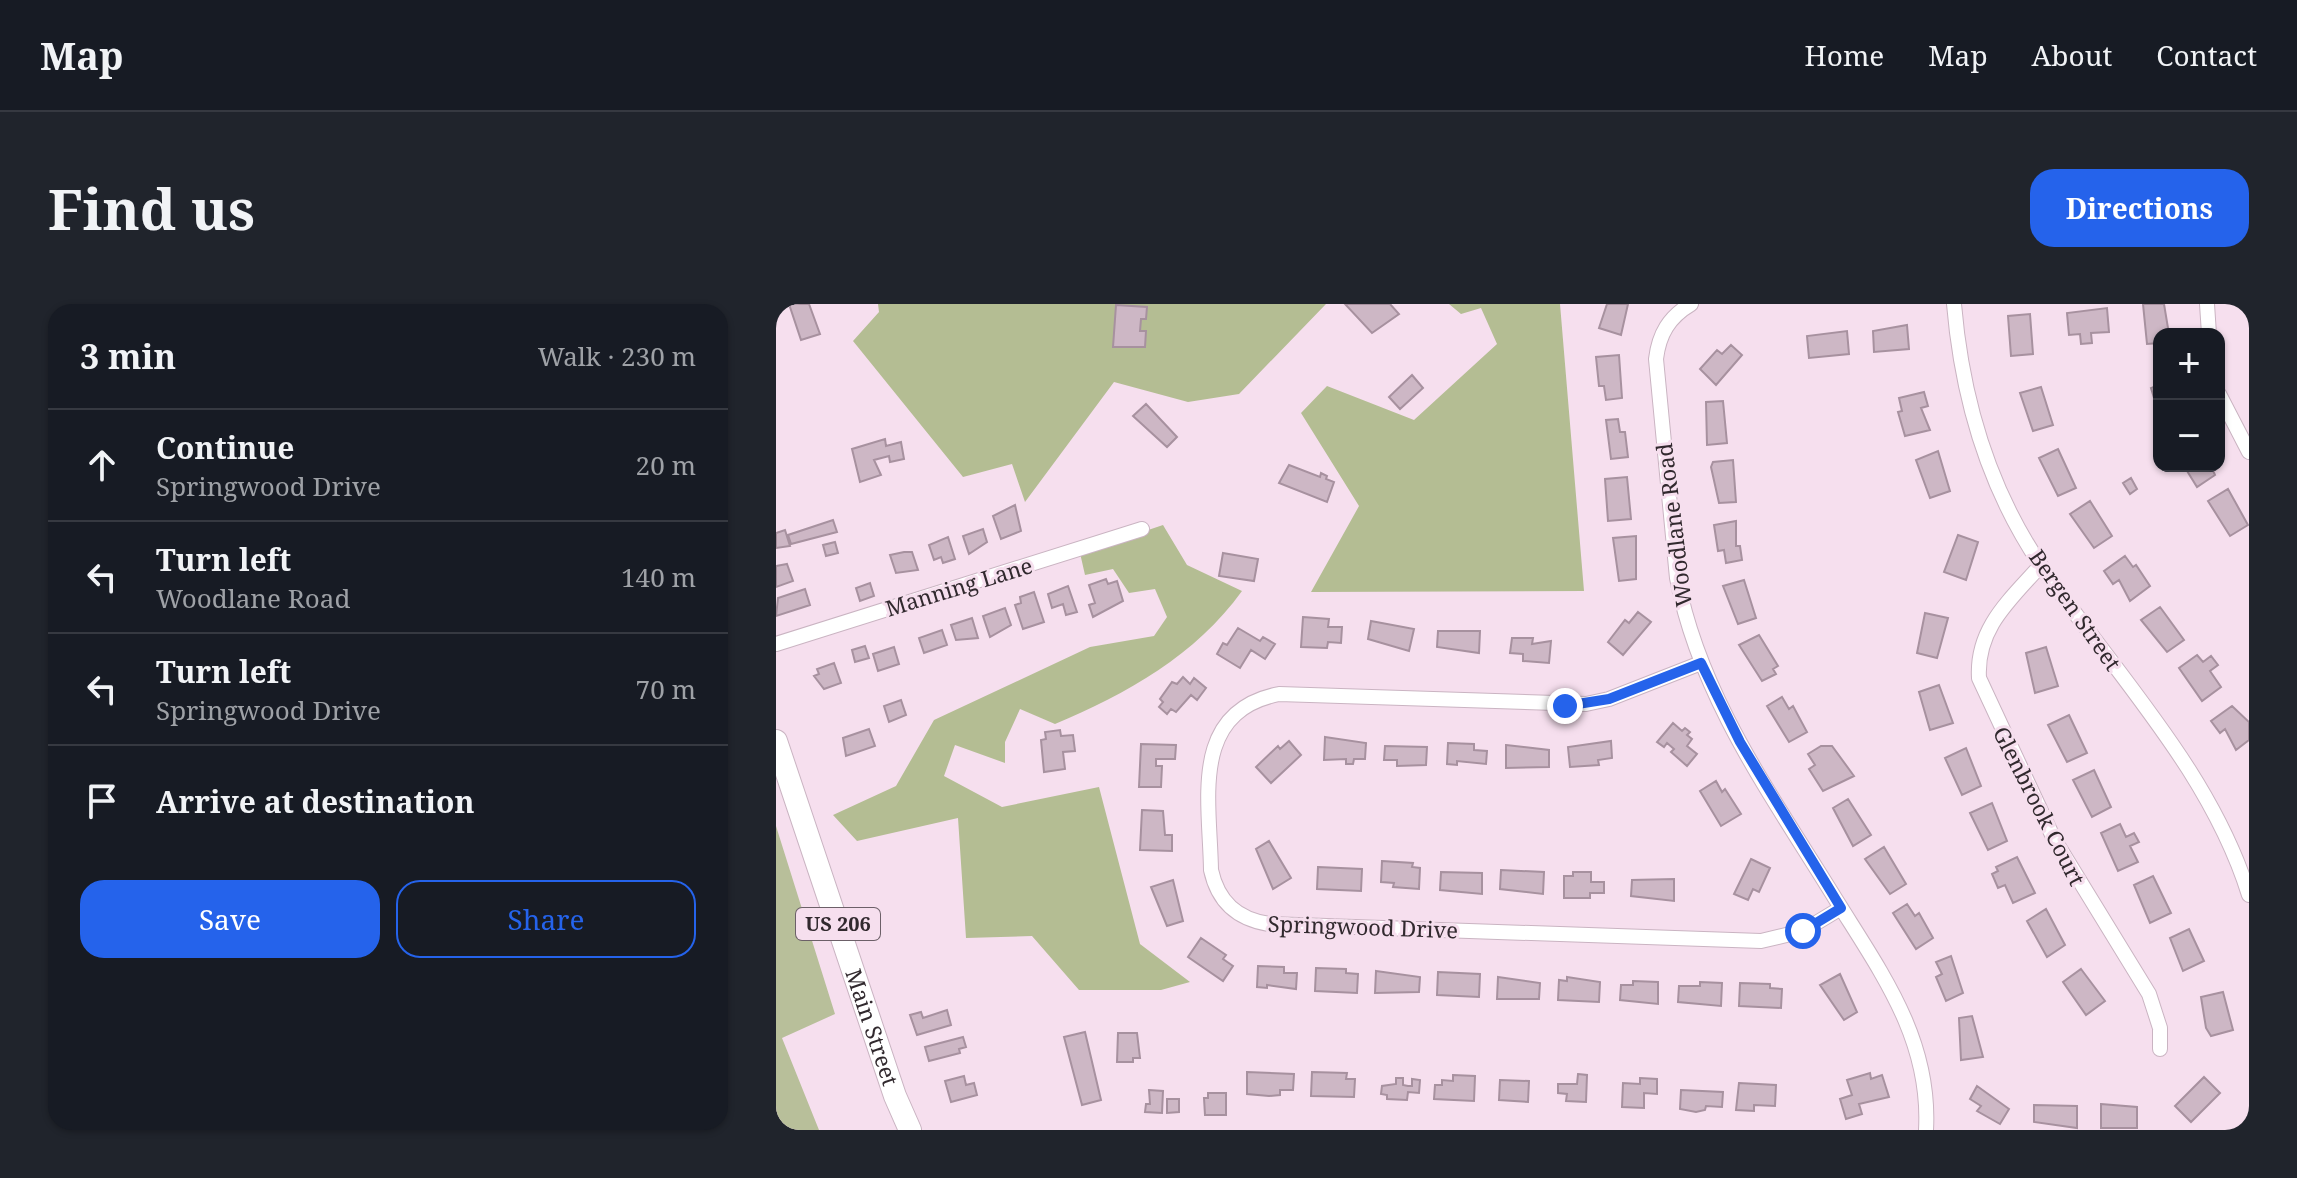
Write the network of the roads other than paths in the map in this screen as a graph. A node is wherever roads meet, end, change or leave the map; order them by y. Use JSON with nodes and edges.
{"nodes":[{"id":1,"x":1691,"y":304,"type":"edge"},
{"id":2,"x":1954,"y":304,"type":"edge"},
{"id":3,"x":2207,"y":304,"type":"edge"},
{"id":4,"x":2209,"y":328,"type":"edge"},
{"id":5,"x":2222,"y":400,"type":"edge"},
{"id":6,"x":2249,"y":452,"type":"edge"},
{"id":7,"x":1142,"y":529,"type":"dead end"},
{"id":8,"x":2041,"y":565,"type":"junction"},
{"id":9,"x":776,"y":644,"type":"edge"},
{"id":10,"x":1701,"y":663,"type":"junction"},
{"id":11,"x":776,"y":741,"type":"edge"},
{"id":12,"x":2249,"y":895,"type":"edge"},
{"id":13,"x":1841,"y":908,"type":"junction"},
{"id":14,"x":2160,"y":1049,"type":"dead end"},
{"id":15,"x":910,"y":1130,"type":"edge"},
{"id":16,"x":1926,"y":1130,"type":"edge"}],
"edges":[{"from":1,"to":10,"type":"street","name":"Woodlane Road"},
{"from":2,"to":8,"type":"street","name":"Bergen Street"},
{"from":3,"to":4,"type":"street"},
{"from":5,"to":6,"type":"street"},
{"from":7,"to":9,"type":"street","name":"Manning Lane"},
{"from":8,"to":12,"type":"street","name":"Bergen Street"},
{"from":8,"to":14,"type":"street","name":"Glenbrook Court"},
{"from":10,"to":13,"type":"street","name":"Woodlane Road"},
{"from":10,"to":13,"type":"street","name":"Springwood Drive"},
{"from":11,"to":15,"type":"highway","name":"Main Street","number":"US 206"},
{"from":13,"to":16,"type":"street","name":"Woodlane Road"}]}
